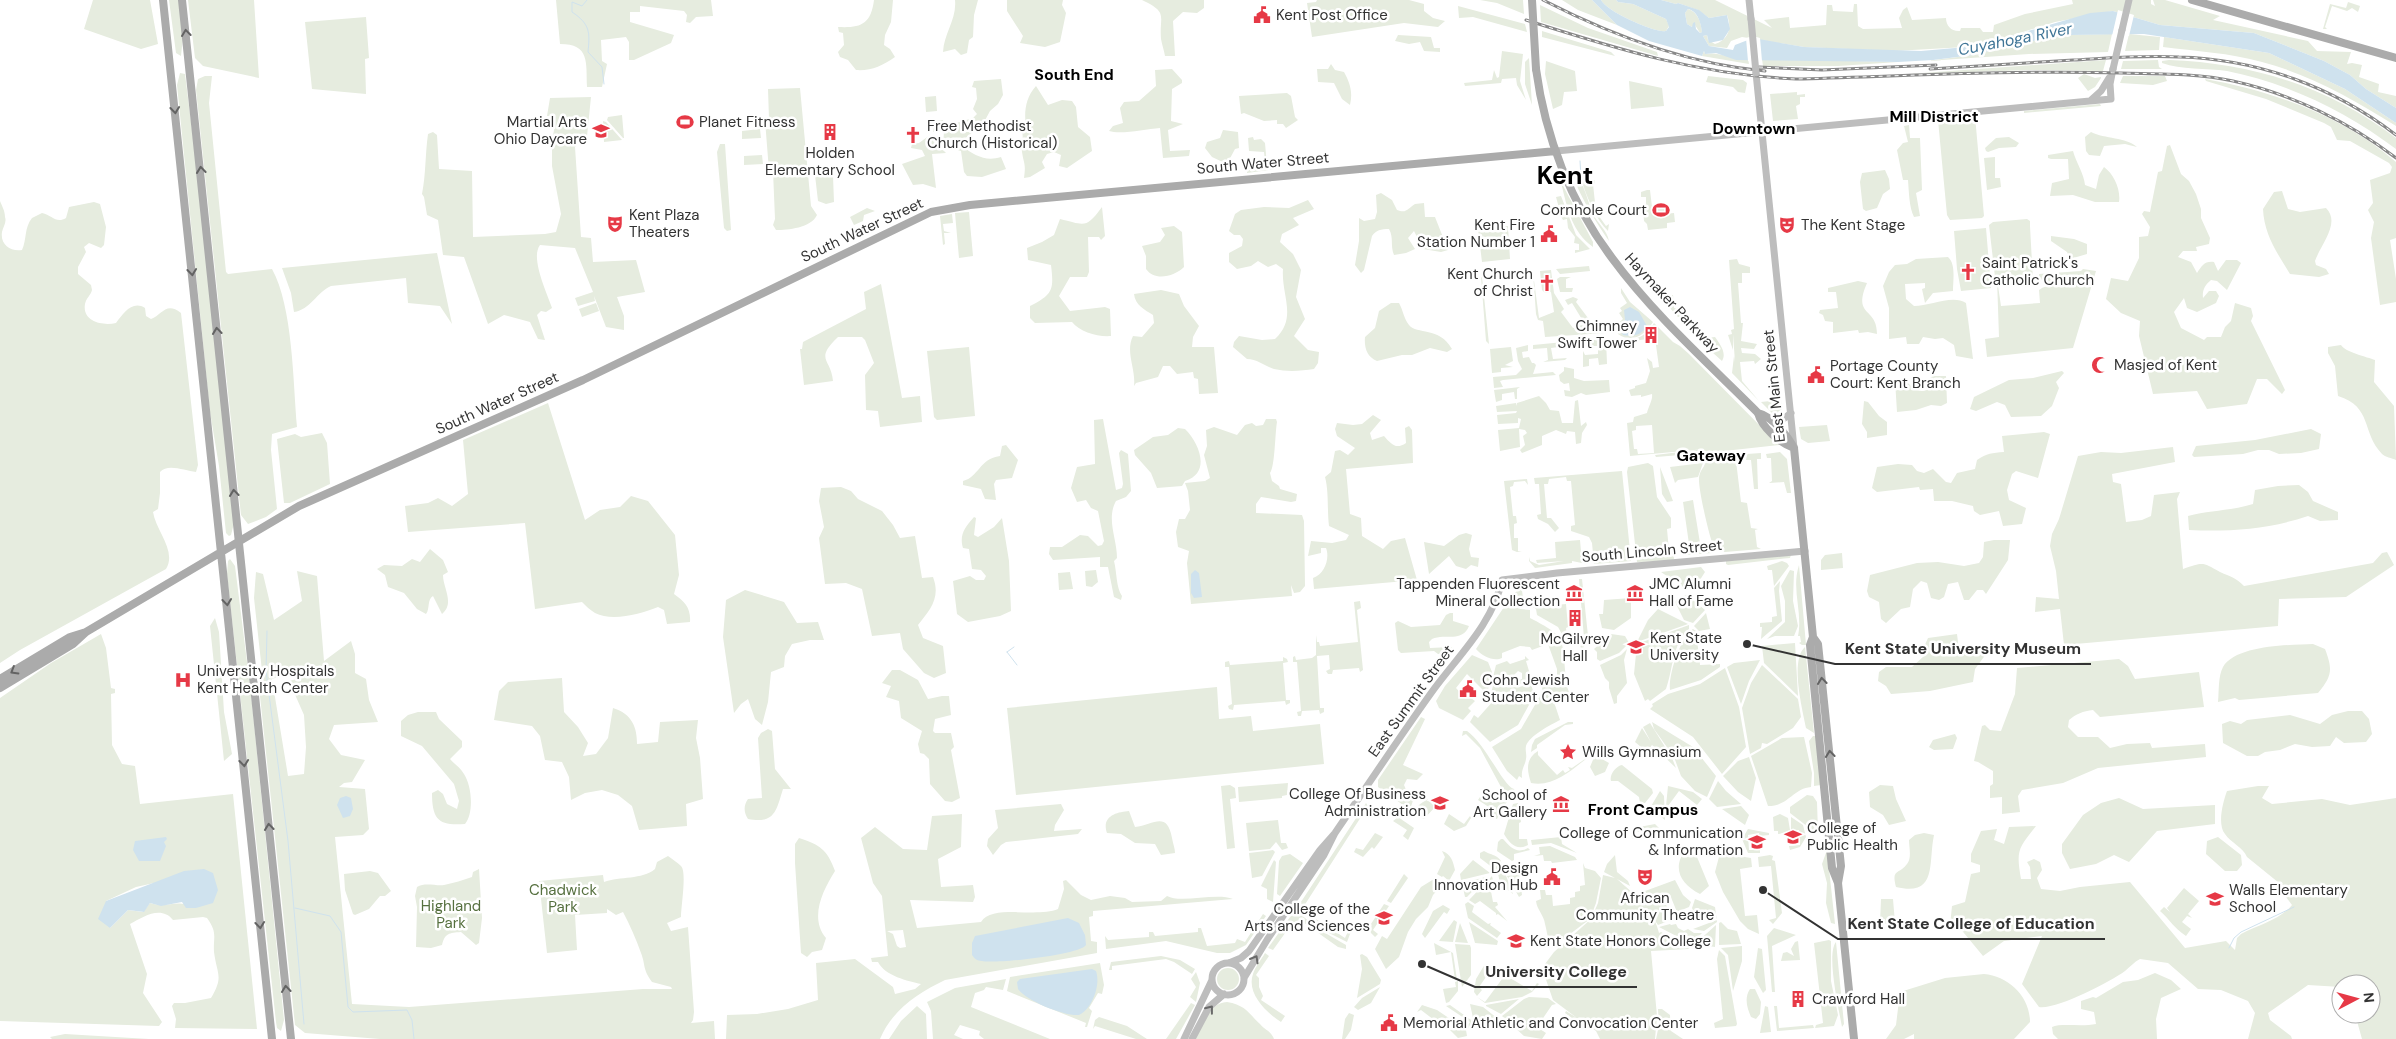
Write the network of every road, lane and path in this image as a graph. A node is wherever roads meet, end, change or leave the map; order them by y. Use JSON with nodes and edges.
{"nodes":[{"id":1,"x":163,"y":0,"type":"edge"},
{"id":2,"x":182,"y":0,"type":"edge"},
{"id":3,"x":1532,"y":0,"type":"edge"},
{"id":4,"x":1749,"y":0,"type":"edge"},
{"id":5,"x":2192,"y":0,"type":"edge"},
{"id":6,"x":2128,"y":3,"type":"edge"},
{"id":7,"x":2396,"y":58,"type":"edge"},
{"id":8,"x":2112,"y":71,"type":"junction"},
{"id":9,"x":2091,"y":100,"type":"junction"},
{"id":10,"x":1762,"y":132,"type":"junction"},
{"id":11,"x":1556,"y":151,"type":"junction"},
{"id":12,"x":1758,"y":413,"type":"junction"},
{"id":13,"x":1790,"y":413,"type":"junction"},
{"id":14,"x":1772,"y":421,"type":"junction"},
{"id":15,"x":1794,"y":448,"type":"junction"},
{"id":16,"x":239,"y":542,"type":"junction"},
{"id":17,"x":1805,"y":551,"type":"junction"},
{"id":18,"x":222,"y":553,"type":"junction"},
{"id":19,"x":1502,"y":580,"type":"joint"},
{"id":20,"x":86,"y":632,"type":"junction"},
{"id":21,"x":0,"y":679,"type":"edge"},
{"id":22,"x":0,"y":688,"type":"edge"},
{"id":23,"x":1335,"y":833,"type":"junction"},
{"id":24,"x":1227,"y":961,"type":"junction"},
{"id":25,"x":1244,"y":978,"type":"junction"},
{"id":26,"x":1212,"y":980,"type":"junction"},
{"id":27,"x":1224,"y":994,"type":"junction"},
{"id":28,"x":272,"y":1039,"type":"edge"},
{"id":29,"x":291,"y":1039,"type":"edge"},
{"id":30,"x":1184,"y":1039,"type":"edge"},
{"id":31,"x":1192,"y":1039,"type":"edge"},
{"id":32,"x":1854,"y":1039,"type":"edge"}],
"edges":[{"from":1,"to":18,"type":"main road","one_way":true},
{"from":16,"to":2,"type":"main road","one_way":true},
{"from":3,"to":11,"type":"main road","name":"Haymaker Parkway","bridge":true},
{"from":4,"to":10,"type":"main road","name":"East Main Street","bridge":true},
{"from":5,"to":7,"type":"main road"},
{"from":6,"to":8,"type":"main road","bridge":true},
{"from":8,"to":9,"type":"main road"},
{"from":8,"to":9,"type":"main road","name":"South Water Street"},
{"from":9,"to":10,"type":"main road","name":"South Water Street"},
{"from":10,"to":11,"type":"main road","name":"South Water Street"},
{"from":10,"to":13,"type":"main road","name":"East Main Street"},
{"from":11,"to":12,"type":"main road","name":"Haymaker Parkway"},
{"from":11,"to":16,"type":"main road","name":"South Water Street"},
{"from":12,"to":14,"type":"main road","name":"Haymaker Parkway"},
{"from":12,"to":15,"type":"main road","name":"Haymaker Parkway"},
{"from":13,"to":14,"type":"main road"},
{"from":13,"to":15,"type":"main road","name":"East Main Street"},
{"from":14,"to":15,"type":"main road","name":"Haymaker Parkway"},
{"from":15,"to":17,"type":"main road","name":"East Main Street"},
{"from":16,"to":18,"type":"main road","name":"South Water Street"},
{"from":29,"to":16,"type":"main road","one_way":true},
{"from":17,"to":19,"type":"main road","name":"South Lincoln Street"},
{"from":17,"to":32,"type":"main road","name":"East Main Street"},
{"from":18,"to":20,"type":"main road","name":"South Water Street"},
{"from":18,"to":28,"type":"main road","one_way":true},
{"from":19,"to":23,"type":"main road","name":"East Summit Street"},
{"from":20,"to":21,"type":"main road","name":"South Water Street","one_way":true},
{"from":20,"to":22,"type":"main road","name":"South Water Street"},
{"from":23,"to":24,"type":"main road","name":"East Summit Street"},
{"from":25,"to":23,"type":"main road","name":"East Summit Street","one_way":true},
{"from":24,"to":25,"type":"main road"},
{"from":24,"to":26,"type":"main road"},
{"from":25,"to":27,"type":"main road"},
{"from":26,"to":27,"type":"main road"},
{"from":26,"to":30,"type":"main road"},
{"from":31,"to":27,"type":"main road","one_way":true}]}
